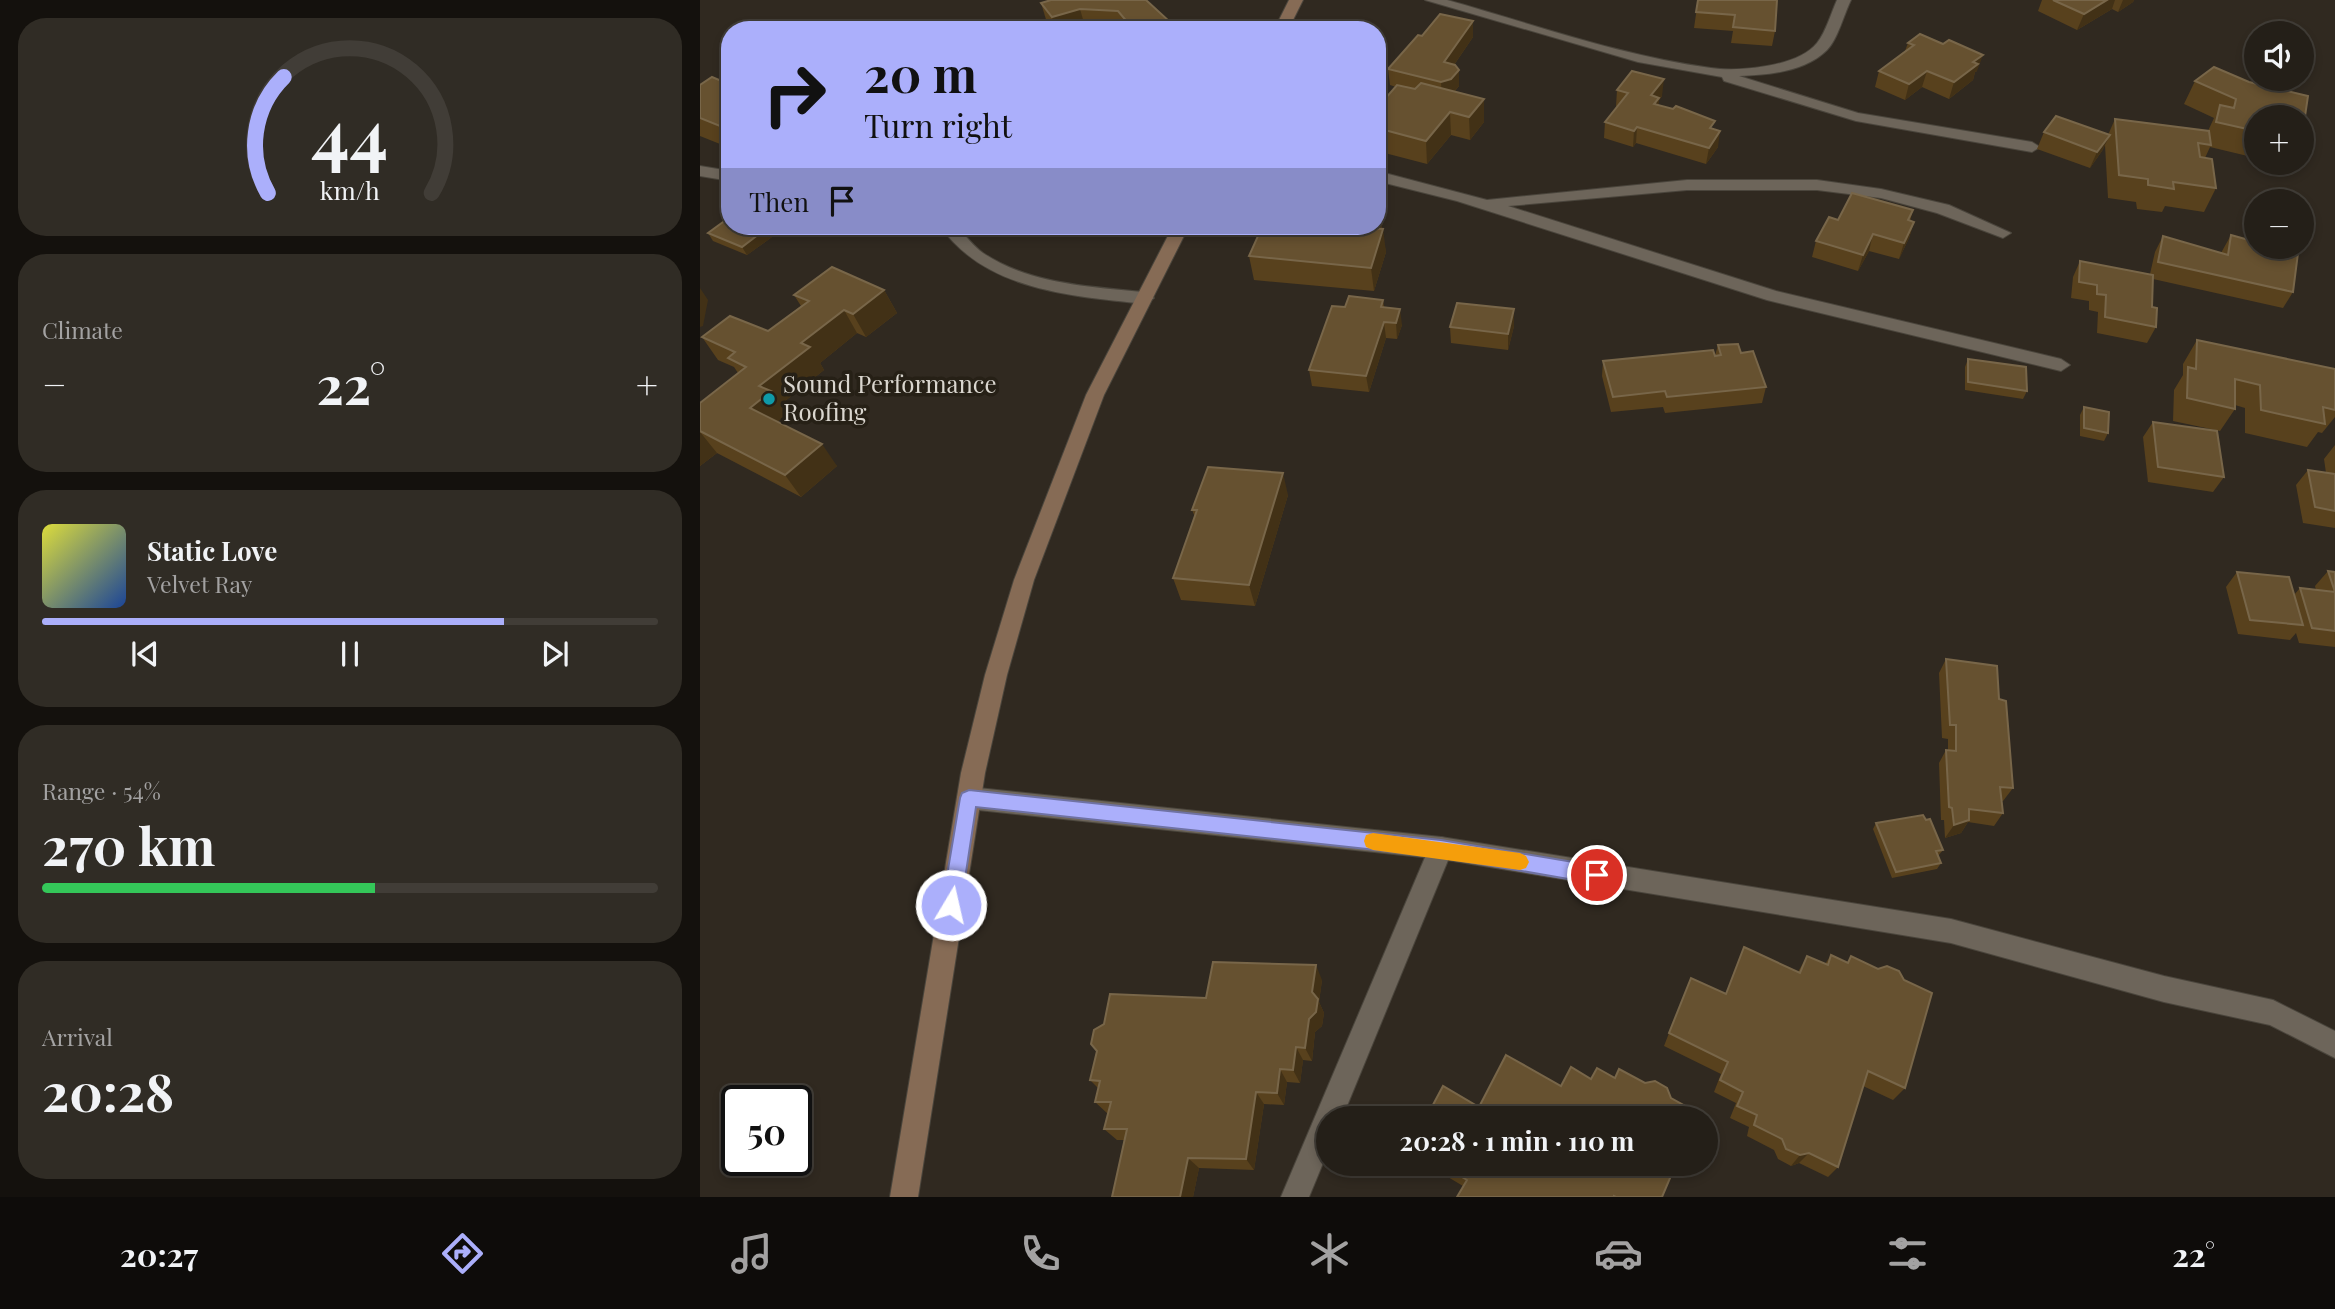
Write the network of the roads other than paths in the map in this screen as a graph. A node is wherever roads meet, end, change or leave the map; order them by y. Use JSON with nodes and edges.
{"nodes":[{"id":1,"x":1296,"y":0,"type":"edge"},
{"id":2,"x":1432,"y":0,"type":"edge"},
{"id":3,"x":1844,"y":0,"type":"edge"},
{"id":4,"x":1286,"y":21,"type":"edge"},
{"id":5,"x":1713,"y":73,"type":"junction"},
{"id":6,"x":2032,"y":147,"type":"dead end"},
{"id":7,"x":700,"y":171,"type":"edge"},
{"id":8,"x":721,"y":174,"type":"edge"},
{"id":9,"x":1386,"y":178,"type":"edge"},
{"id":10,"x":1484,"y":204,"type":"junction"},
{"id":11,"x":2003,"y":233,"type":"dead end"},
{"id":12,"x":956,"y":235,"type":"edge"},
{"id":13,"x":1176,"y":235,"type":"edge"},
{"id":14,"x":1145,"y":298,"type":"junction"},
{"id":15,"x":2062,"y":365,"type":"dead end"},
{"id":16,"x":969,"y":798,"type":"junction"},
{"id":17,"x":1441,"y":848,"type":"junction"},
{"id":18,"x":2335,"y":1045,"type":"edge"},
{"id":19,"x":904,"y":1197,"type":"edge"},
{"id":20,"x":1295,"y":1197,"type":"edge"}],
"edges":[{"from":1,"to":4,"type":"main road"},
{"from":2,"to":5,"type":"street"},
{"from":3,"to":5,"type":"street"},
{"from":5,"to":6,"type":"street"},
{"from":7,"to":8,"type":"street"},
{"from":9,"to":10,"type":"street"},
{"from":10,"to":11,"type":"street"},
{"from":10,"to":15,"type":"street"},
{"from":12,"to":14,"type":"street"},
{"from":13,"to":14,"type":"main road"},
{"from":14,"to":16,"type":"main road"},
{"from":16,"to":17,"type":"street"},
{"from":16,"to":19,"type":"main road"},
{"from":17,"to":18,"type":"street"},
{"from":17,"to":20,"type":"street"}]}
